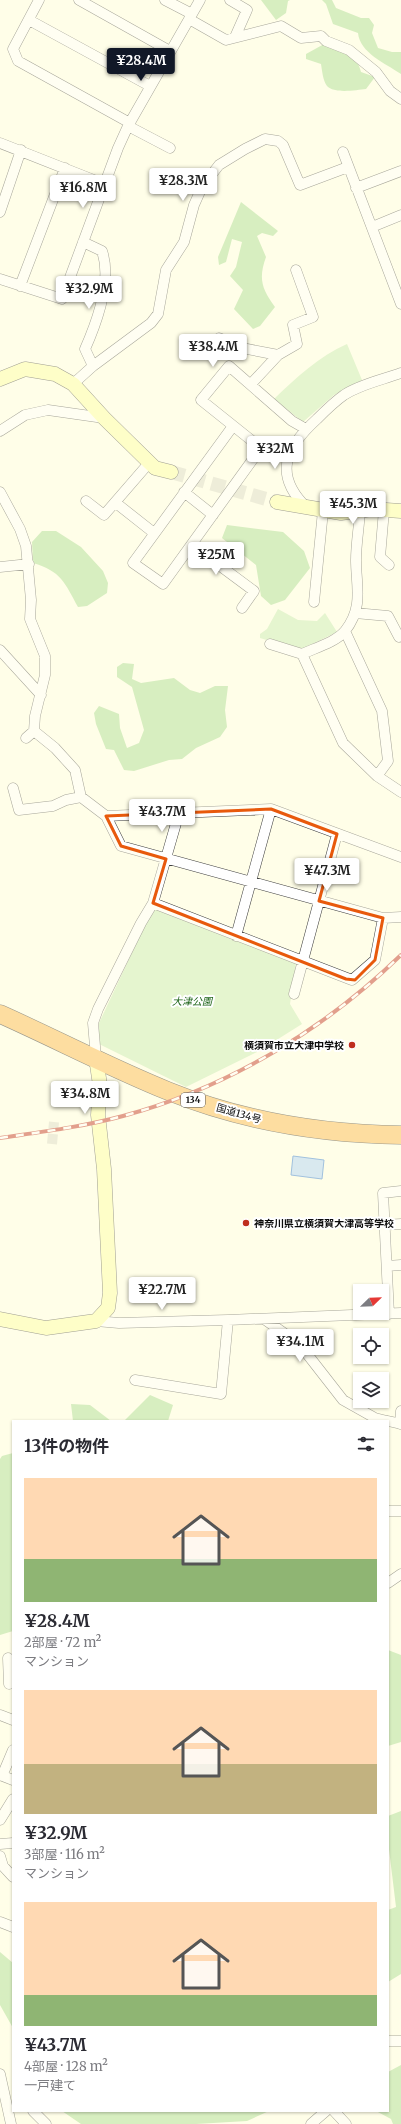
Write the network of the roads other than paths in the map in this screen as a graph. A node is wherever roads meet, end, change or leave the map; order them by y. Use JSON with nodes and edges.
{"nodes":[{"id":1,"x":39,"y":0,"type":"edge"},
{"id":2,"x":79,"y":0,"type":"edge"},
{"id":3,"x":165,"y":0,"type":"edge"},
{"id":4,"x":200,"y":0,"type":"edge"},
{"id":5,"x":230,"y":0,"type":"edge"},
{"id":6,"x":190,"y":17,"type":"junction"},
{"id":7,"x":29,"y":20,"type":"junction"},
{"id":8,"x":235,"y":37,"type":"junction"},
{"id":9,"x":170,"y":51,"type":"junction"},
{"id":10,"x":150,"y":86,"type":"junction"},
{"id":11,"x":401,"y":99,"type":"edge"},
{"id":12,"x":129,"y":124,"type":"junction"},
{"id":13,"x":0,"y":143,"type":"edge"},
{"id":14,"x":170,"y":148,"type":"dead end"},
{"id":15,"x":21,"y":150,"type":"junction"},
{"id":16,"x":343,"y":152,"type":"dead end"},
{"id":17,"x":348,"y":167,"type":"junction"},
{"id":18,"x":65,"y":168,"type":"junction"},
{"id":19,"x":401,"y":171,"type":"edge"},
{"id":20,"x":104,"y":184,"type":"junction"},
{"id":21,"x":356,"y":188,"type":"junction"},
{"id":22,"x":0,"y":212,"type":"edge"},
{"id":23,"x":401,"y":215,"type":"edge"},
{"id":24,"x":372,"y":227,"type":"junction"},
{"id":25,"x":83,"y":242,"type":"junction"},
{"id":26,"x":296,"y":270,"type":"dead end"},
{"id":27,"x":0,"y":278,"type":"edge"},
{"id":28,"x":20,"y":286,"type":"junction"},
{"id":29,"x":401,"y":304,"type":"edge"},
{"id":30,"x":219,"y":338,"type":"dead end"},
{"id":31,"x":278,"y":355,"type":"junction"},
{"id":32,"x":93,"y":366,"type":"junction"},
{"id":33,"x":401,"y":373,"type":"edge"},
{"id":34,"x":0,"y":379,"type":"edge"},
{"id":35,"x":73,"y":384,"type":"junction"},
{"id":36,"x":251,"y":384,"type":"junction"},
{"id":37,"x":104,"y":418,"type":"junction"},
{"id":38,"x":233,"y":426,"type":"junction"},
{"id":39,"x":306,"y":429,"type":"junction"},
{"id":40,"x":0,"y":431,"type":"edge"},
{"id":41,"x":149,"y":463,"type":"junction"},
{"id":42,"x":171,"y":472,"type":"tunnel mouth"},
{"id":43,"x":0,"y":492,"type":"edge"},
{"id":44,"x":184,"y":492,"type":"junction"},
{"id":45,"x":86,"y":501,"type":"dead end"},
{"id":46,"x":277,"y":502,"type":"tunnel mouth"},
{"id":47,"x":116,"y":503,"type":"junction"},
{"id":48,"x":308,"y":509,"type":"junction"},
{"id":49,"x":384,"y":510,"type":"junction"},
{"id":50,"x":323,"y":511,"type":"junction"},
{"id":51,"x":360,"y":511,"type":"junction"},
{"id":52,"x":401,"y":511,"type":"edge"},
{"id":53,"x":213,"y":515,"type":"junction"},
{"id":54,"x":154,"y":533,"type":"junction"},
{"id":55,"x":192,"y":545,"type":"junction"},
{"id":56,"x":29,"y":564,"type":"junction"},
{"id":57,"x":389,"y":565,"type":"dead end"},
{"id":58,"x":0,"y":566,"type":"edge"},
{"id":59,"x":314,"y":602,"type":"dead end"},
{"id":60,"x":242,"y":608,"type":"dead end"},
{"id":61,"x":355,"y":613,"type":"junction"},
{"id":62,"x":345,"y":631,"type":"junction"},
{"id":63,"x":397,"y":638,"type":"edge"},
{"id":64,"x":270,"y":644,"type":"dead end"},
{"id":65,"x":0,"y":650,"type":"edge"},
{"id":66,"x":302,"y":654,"type":"junction"},
{"id":67,"x":40,"y":694,"type":"junction"},
{"id":68,"x":34,"y":731,"type":"junction"},
{"id":69,"x":26,"y":738,"type":"dead end"},
{"id":70,"x":377,"y":776,"type":"junction"},
{"id":71,"x":13,"y":788,"type":"dead end"},
{"id":72,"x":401,"y":792,"type":"edge"},
{"id":73,"x":81,"y":797,"type":"junction"},
{"id":74,"x":271,"y":809,"type":"junction"},
{"id":75,"x":179,"y":813,"type":"junction"},
{"id":76,"x":106,"y":816,"type":"junction"},
{"id":77,"x":337,"y":834,"type":"junction"},
{"id":78,"x":401,"y":857,"type":"edge"},
{"id":79,"x":166,"y":859,"type":"junction"},
{"id":80,"x":252,"y":882,"type":"junction"},
{"id":81,"x":319,"y":901,"type":"junction"},
{"id":82,"x":153,"y":903,"type":"junction"},
{"id":83,"x":401,"y":917,"type":"edge"},
{"id":84,"x":383,"y":918,"type":"junction"},
{"id":85,"x":236,"y":936,"type":"junction"},
{"id":86,"x":302,"y":961,"type":"junction"},
{"id":87,"x":294,"y":994,"type":"dead end"},
{"id":88,"x":0,"y":1014,"type":"edge"},
{"id":89,"x":0,"y":1024,"type":"edge"},
{"id":90,"x":97,"y":1063,"type":"junction"},
{"id":91,"x":401,"y":1135,"type":"edge"},
{"id":92,"x":401,"y":1144,"type":"edge"},
{"id":93,"x":401,"y":1192,"type":"edge"},
{"id":94,"x":401,"y":1224,"type":"edge"},
{"id":95,"x":384,"y":1225,"type":"junction"},
{"id":96,"x":401,"y":1265,"type":"edge"},
{"id":97,"x":386,"y":1266,"type":"junction"},
{"id":98,"x":387,"y":1284,"type":"edge"},
{"id":99,"x":401,"y":1313,"type":"edge"},
{"id":100,"x":389,"y":1314,"type":"edge"},
{"id":101,"x":353,"y":1315,"type":"edge"},
{"id":102,"x":0,"y":1319,"type":"edge"},
{"id":103,"x":264,"y":1319,"type":"junction"},
{"id":104,"x":228,"y":1320,"type":"junction"},
{"id":105,"x":96,"y":1321,"type":"junction"},
{"id":106,"x":135,"y":1380,"type":"dead end"},
{"id":107,"x":401,"y":1411,"type":"edge"},
{"id":108,"x":384,"y":1420,"type":"edge"},
{"id":109,"x":389,"y":1421,"type":"edge"},
{"id":110,"x":400,"y":1424,"type":"edge"},
{"id":111,"x":389,"y":1511,"type":"edge"},
{"id":112,"x":401,"y":1511,"type":"edge"},
{"id":113,"x":401,"y":1574,"type":"edge"},
{"id":114,"x":389,"y":1582,"type":"edge"},
{"id":115,"x":7,"y":1657,"type":"edge"},
{"id":116,"x":7,"y":1684,"type":"edge"},
{"id":117,"x":0,"y":1714,"type":"edge"},
{"id":118,"x":12,"y":1720,"type":"edge"},
{"id":119,"x":12,"y":1752,"type":"edge"},
{"id":120,"x":1,"y":1775,"type":"edge"},
{"id":121,"x":12,"y":1780,"type":"edge"},
{"id":122,"x":12,"y":1801,"type":"edge"},
{"id":123,"x":0,"y":1820,"type":"edge"},
{"id":124,"x":12,"y":1844,"type":"edge"},
{"id":125,"x":0,"y":1846,"type":"edge"},
{"id":126,"x":0,"y":1856,"type":"edge"},
{"id":127,"x":12,"y":1875,"type":"edge"},
{"id":128,"x":0,"y":1922,"type":"edge"},
{"id":129,"x":12,"y":1927,"type":"edge"},
{"id":130,"x":389,"y":2041,"type":"edge"},
{"id":131,"x":401,"y":2041,"type":"edge"},
{"id":132,"x":0,"y":2074,"type":"edge"},
{"id":133,"x":33,"y":2112,"type":"edge"},
{"id":134,"x":325,"y":2112,"type":"edge"},
{"id":135,"x":335,"y":2112,"type":"edge"},
{"id":136,"x":7,"y":2113,"type":"edge"},
{"id":137,"x":11,"y":2124,"type":"edge"},
{"id":138,"x":46,"y":2124,"type":"edge"},
{"id":139,"x":311,"y":2124,"type":"edge"},
{"id":140,"x":346,"y":2124,"type":"edge"}],
"edges":[{"from":1,"to":7,"type":"street"},
{"from":2,"to":9,"type":"street"},
{"from":3,"to":6,"type":"street"},
{"from":4,"to":6,"type":"street"},
{"from":5,"to":8,"type":"street"},
{"from":6,"to":8,"type":"street"},
{"from":6,"to":9,"type":"street"},
{"from":7,"to":10,"type":"street"},
{"from":7,"to":12,"type":"street"},
{"from":8,"to":11,"type":"street"},
{"from":9,"to":10,"type":"street"},
{"from":10,"to":12,"type":"street"},
{"from":12,"to":14,"type":"street"},
{"from":12,"to":20,"type":"street"},
{"from":13,"to":15,"type":"street"},
{"from":15,"to":18,"type":"street"},
{"from":15,"to":22,"type":"street"},
{"from":16,"to":17,"type":"street"},
{"from":17,"to":21,"type":"street"},
{"from":17,"to":32,"type":"street"},
{"from":18,"to":20,"type":"street"},
{"from":18,"to":28,"type":"street"},
{"from":19,"to":21,"type":"street"},
{"from":20,"to":25,"type":"street"},
{"from":21,"to":24,"type":"street"},
{"from":23,"to":24,"type":"street"},
{"from":24,"to":29,"type":"street"},
{"from":25,"to":28,"type":"street"},
{"from":25,"to":32,"type":"street"},
{"from":26,"to":31,"type":"street"},
{"from":27,"to":28,"type":"street"},
{"from":30,"to":31,"type":"street"},
{"from":31,"to":36,"type":"street"},
{"from":32,"to":35,"type":"street"},
{"from":33,"to":39,"type":"street"},
{"from":34,"to":35,"type":"street"},
{"from":35,"to":37,"type":"street"},
{"from":36,"to":38,"type":"street"},
{"from":36,"to":39,"type":"street"},
{"from":37,"to":40,"type":"street"},
{"from":37,"to":41,"type":"street"},
{"from":38,"to":44,"type":"street"},
{"from":38,"to":53,"type":"street"},
{"from":39,"to":48,"type":"street"},
{"from":41,"to":42,"type":"street"},
{"from":41,"to":47,"type":"street"},
{"from":43,"to":56,"type":"street"},
{"from":44,"to":53,"type":"street"},
{"from":44,"to":54,"type":"street"},
{"from":45,"to":47,"type":"street"},
{"from":46,"to":48,"type":"street"},
{"from":47,"to":54,"type":"street"},
{"from":48,"to":50,"type":"street"},
{"from":49,"to":51,"type":"street"},
{"from":49,"to":52,"type":"street"},
{"from":49,"to":57,"type":"street"},
{"from":50,"to":51,"type":"street"},
{"from":50,"to":59,"type":"street"},
{"from":51,"to":61,"type":"street"},
{"from":53,"to":55,"type":"street"},
{"from":54,"to":55,"type":"street"},
{"from":55,"to":60,"type":"street"},
{"from":56,"to":58,"type":"street"},
{"from":56,"to":67,"type":"street"},
{"from":61,"to":62,"type":"street"},
{"from":61,"to":63,"type":"street"},
{"from":62,"to":66,"type":"street"},
{"from":62,"to":70,"type":"street"},
{"from":64,"to":66,"type":"street"},
{"from":65,"to":67,"type":"street"},
{"from":66,"to":70,"type":"street"},
{"from":67,"to":68,"type":"street"},
{"from":68,"to":69,"type":"street"},
{"from":68,"to":73,"type":"street"},
{"from":70,"to":72,"type":"street"},
{"from":71,"to":73,"type":"street"},
{"from":73,"to":76,"type":"street"},
{"from":74,"to":75,"type":"street"},
{"from":74,"to":77,"type":"street"},
{"from":74,"to":80,"type":"street"},
{"from":75,"to":76,"type":"street"},
{"from":75,"to":79,"type":"street"},
{"from":76,"to":79,"type":"street"},
{"from":77,"to":78,"type":"street"},
{"from":77,"to":81,"type":"street"},
{"from":79,"to":80,"type":"street"},
{"from":79,"to":82,"type":"street"},
{"from":80,"to":81,"type":"street"},
{"from":80,"to":85,"type":"street"},
{"from":81,"to":84,"type":"street"},
{"from":81,"to":86,"type":"street"},
{"from":82,"to":85,"type":"street"},
{"from":82,"to":90,"type":"street"},
{"from":83,"to":84,"type":"street"},
{"from":84,"to":86,"type":"street"},
{"from":85,"to":86,"type":"street"},
{"from":86,"to":87,"type":"street"},
{"from":88,"to":90,"type":"highway","name":"国道134号","number":"134"},
{"from":89,"to":90,"type":"highway","name":"国道134号","number":"134"},
{"from":90,"to":91,"type":"highway","name":"国道134号","number":"134"},
{"from":90,"to":92,"type":"highway","name":"国道134号","number":"134"},
{"from":90,"to":105,"type":"street"},
{"from":93,"to":95,"type":"street"},
{"from":94,"to":95,"type":"street"},
{"from":95,"to":97,"type":"street"},
{"from":96,"to":97,"type":"street"},
{"from":97,"to":98,"type":"street"},
{"from":99,"to":100,"type":"street"},
{"from":101,"to":103,"type":"street"},
{"from":102,"to":105,"type":"street"},
{"from":103,"to":104,"type":"street"},
{"from":103,"to":108,"type":"street"},
{"from":104,"to":105,"type":"street"},
{"from":104,"to":106,"type":"street"},
{"from":107,"to":110,"type":"street"},
{"from":109,"to":110,"type":"street"},
{"from":111,"to":112,"type":"street"},
{"from":113,"to":114,"type":"street"},
{"from":115,"to":116,"type":"street"},
{"from":117,"to":118,"type":"street"},
{"from":119,"to":120,"type":"street"},
{"from":120,"to":121,"type":"street"},
{"from":122,"to":123,"type":"street"},
{"from":124,"to":125,"type":"street"},
{"from":126,"to":127,"type":"street"},
{"from":128,"to":129,"type":"street"},
{"from":130,"to":131,"type":"street"},
{"from":132,"to":136,"type":"street"},
{"from":133,"to":138,"type":"street"},
{"from":134,"to":139,"type":"street"},
{"from":135,"to":140,"type":"street"},
{"from":136,"to":137,"type":"street"}]}
